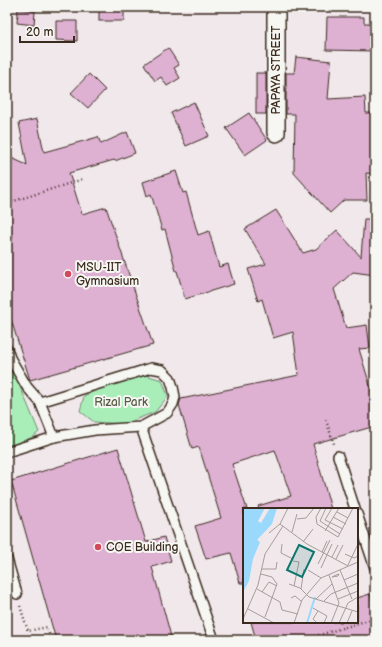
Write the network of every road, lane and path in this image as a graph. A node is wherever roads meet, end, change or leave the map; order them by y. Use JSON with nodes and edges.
{"nodes":[{"id":1,"x":276,"y":7,"type":"edge"},
{"id":2,"x":276,"y":133,"type":"dead end"},
{"id":3,"x":83,"y":179,"type":"dead end"},
{"id":4,"x":7,"y":208,"type":"edge"},
{"id":5,"x":7,"y":349,"type":"edge"},
{"id":6,"x":8,"y":358,"type":"edge"},
{"id":7,"x":40,"y":402,"type":"junction"},
{"id":8,"x":326,"y":420,"type":"dead end"},
{"id":9,"x":142,"y":427,"type":"junction"},
{"id":10,"x":54,"y":437,"type":"junction"},
{"id":11,"x":7,"y":452,"type":"edge"},
{"id":12,"x":338,"y":456,"type":"joint"},
{"id":13,"x":355,"y":508,"type":"edge"},
{"id":14,"x":358,"y":517,"type":"edge"},
{"id":15,"x":7,"y":559,"type":"edge"},
{"id":16,"x":375,"y":568,"type":"edge"},
{"id":17,"x":17,"y":594,"type":"joint"},
{"id":18,"x":375,"y":618,"type":"edge"},
{"id":19,"x":51,"y":640,"type":"edge"},
{"id":20,"x":214,"y":640,"type":"edge"},
{"id":21,"x":304,"y":640,"type":"edge"}],
"edges":[{"from":1,"to":2,"type":"street","name":"PAPAYA STREET"},
{"from":3,"to":4,"type":"path"},
{"from":5,"to":6,"type":"lane"},
{"from":6,"to":7,"type":"lane"},
{"from":7,"to":9,"type":"lane"},
{"from":7,"to":10,"type":"lane"},
{"from":8,"to":12,"type":"path"},
{"from":9,"to":10,"type":"lane"},
{"from":9,"to":20,"type":"lane"},
{"from":10,"to":11,"type":"lane"},
{"from":12,"to":13,"type":"lane"},
{"from":14,"to":16,"type":"lane"},
{"from":15,"to":17,"type":"lane"},
{"from":17,"to":19,"type":"path"},
{"from":18,"to":21,"type":"path"}]}
